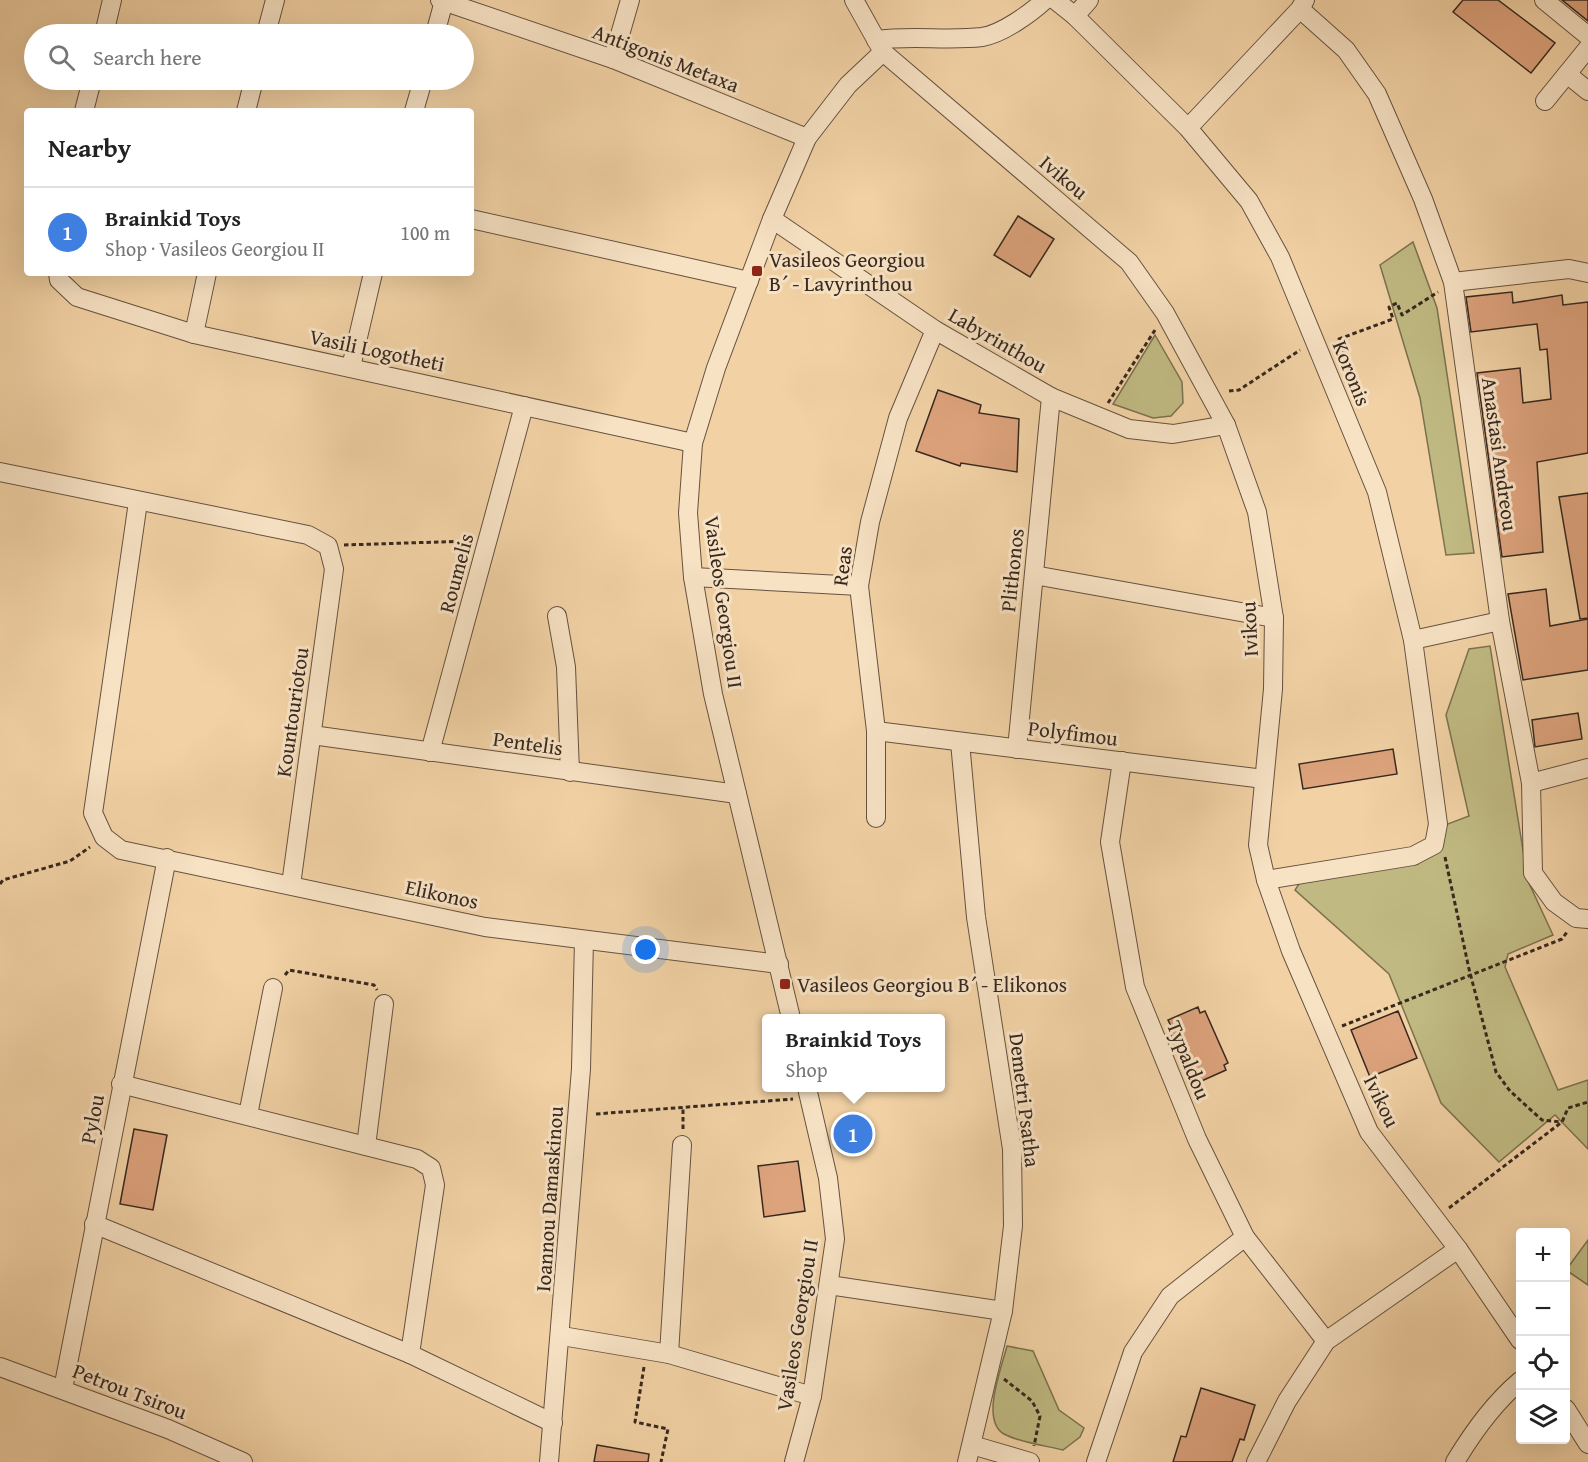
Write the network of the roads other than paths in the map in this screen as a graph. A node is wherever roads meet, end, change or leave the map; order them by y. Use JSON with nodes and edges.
{"nodes":[{"id":1,"x":112,"y":0,"type":"edge"},
{"id":2,"x":274,"y":0,"type":"edge"},
{"id":3,"x":630,"y":0,"type":"edge"},
{"id":4,"x":854,"y":0,"type":"edge"},
{"id":5,"x":1045,"y":0,"type":"edge"},
{"id":6,"x":1055,"y":0,"type":"edge"},
{"id":7,"x":1089,"y":0,"type":"edge"},
{"id":8,"x":1544,"y":0,"type":"edge"},
{"id":9,"x":442,"y":1,"type":"edge"},
{"id":10,"x":1302,"y":4,"type":"edge"},
{"id":11,"x":1075,"y":16,"type":"junction"},
{"id":12,"x":106,"y":24,"type":"edge"},
{"id":13,"x":268,"y":24,"type":"edge"},
{"id":14,"x":437,"y":24,"type":"edge"},
{"id":15,"x":1588,"y":36,"type":"edge"},
{"id":16,"x":879,"y":46,"type":"junction"},
{"id":17,"x":1588,"y":48,"type":"edge"},
{"id":18,"x":613,"y":59,"type":"junction"},
{"id":19,"x":1567,"y":74,"type":"junction"},
{"id":20,"x":89,"y":90,"type":"edge"},
{"id":21,"x":251,"y":90,"type":"edge"},
{"id":22,"x":420,"y":90,"type":"edge"},
{"id":23,"x":1588,"y":91,"type":"edge"},
{"id":24,"x":1545,"y":100,"type":"dead end"},
{"id":25,"x":85,"y":108,"type":"edge"},
{"id":26,"x":247,"y":108,"type":"edge"},
{"id":27,"x":415,"y":108,"type":"edge"},
{"id":28,"x":1188,"y":128,"type":"junction"},
{"id":29,"x":807,"y":138,"type":"junction"},
{"id":30,"x":772,"y":219,"type":"junction"},
{"id":31,"x":474,"y":220,"type":"edge"},
{"id":32,"x":1588,"y":273,"type":"edge"},
{"id":33,"x":206,"y":276,"type":"edge"},
{"id":34,"x":372,"y":276,"type":"edge"},
{"id":35,"x":58,"y":277,"type":"edge"},
{"id":36,"x":749,"y":281,"type":"junction"},
{"id":37,"x":1453,"y":282,"type":"junction"},
{"id":38,"x":935,"y":330,"type":"junction"},
{"id":39,"x":194,"y":334,"type":"junction"},
{"id":40,"x":351,"y":367,"type":"junction"},
{"id":41,"x":1051,"y":397,"type":"junction"},
{"id":42,"x":524,"y":406,"type":"junction"},
{"id":43,"x":1226,"y":425,"type":"junction"},
{"id":44,"x":693,"y":442,"type":"junction"},
{"id":45,"x":0,"y":472,"type":"edge"},
{"id":46,"x":138,"y":502,"type":"junction"},
{"id":47,"x":1034,"y":575,"type":"junction"},
{"id":48,"x":693,"y":577,"type":"junction"},
{"id":49,"x":859,"y":586,"type":"junction"},
{"id":50,"x":557,"y":616,"type":"dead end"},
{"id":51,"x":1274,"y":618,"type":"junction"},
{"id":52,"x":1500,"y":621,"type":"junction"},
{"id":53,"x":1413,"y":640,"type":"junction"},
{"id":54,"x":876,"y":731,"type":"junction"},
{"id":55,"x":312,"y":735,"type":"junction"},
{"id":56,"x":960,"y":742,"type":"junction"},
{"id":57,"x":1017,"y":748,"type":"junction"},
{"id":58,"x":430,"y":752,"type":"junction"},
{"id":59,"x":1122,"y":761,"type":"junction"},
{"id":60,"x":1588,"y":768,"type":"edge"},
{"id":61,"x":570,"y":772,"type":"junction"},
{"id":62,"x":1264,"y":779,"type":"junction"},
{"id":63,"x":1531,"y":783,"type":"junction"},
{"id":64,"x":737,"y":794,"type":"junction"},
{"id":65,"x":876,"y":818,"type":"dead end"},
{"id":66,"x":167,"y":858,"type":"junction"},
{"id":67,"x":1266,"y":879,"type":"junction"},
{"id":68,"x":291,"y":885,"type":"junction"},
{"id":69,"x":1582,"y":919,"type":"edge"},
{"id":70,"x":584,"y":940,"type":"junction"},
{"id":71,"x":779,"y":964,"type":"junction"},
{"id":72,"x":273,"y":988,"type":"road end"},
{"id":73,"x":384,"y":1004,"type":"road end"},
{"id":74,"x":790,"y":1014,"type":"edge"},
{"id":75,"x":122,"y":1084,"type":"junction"},
{"id":76,"x":808,"y":1092,"type":"edge"},
{"id":77,"x":248,"y":1115,"type":"junction"},
{"id":78,"x":682,"y":1145,"type":"dead end"},
{"id":79,"x":366,"y":1146,"type":"junction"},
{"id":80,"x":94,"y":1224,"type":"junction"},
{"id":81,"x":1245,"y":1237,"type":"junction"},
{"id":82,"x":1458,"y":1249,"type":"junction"},
{"id":83,"x":830,"y":1285,"type":"junction"},
{"id":84,"x":1003,"y":1311,"type":"junction"},
{"id":85,"x":562,"y":1336,"type":"junction"},
{"id":86,"x":1518,"y":1336,"type":"edge"},
{"id":87,"x":1326,"y":1341,"type":"junction"},
{"id":88,"x":410,"y":1354,"type":"junction"},
{"id":89,"x":669,"y":1354,"type":"junction"},
{"id":90,"x":0,"y":1367,"type":"edge"},
{"id":91,"x":1516,"y":1385,"type":"edge"},
{"id":92,"x":63,"y":1389,"type":"junction"},
{"id":93,"x":812,"y":1396,"type":"junction"},
{"id":94,"x":1570,"y":1415,"type":"edge"},
{"id":95,"x":553,"y":1423,"type":"junction"},
{"id":96,"x":1588,"y":1444,"type":"edge"},
{"id":97,"x":970,"y":1454,"type":"edge"},
{"id":98,"x":1032,"y":1454,"type":"edge"},
{"id":99,"x":243,"y":1462,"type":"edge"},
{"id":100,"x":549,"y":1462,"type":"edge"},
{"id":101,"x":794,"y":1462,"type":"edge"},
{"id":102,"x":1096,"y":1462,"type":"edge"},
{"id":103,"x":1256,"y":1462,"type":"edge"},
{"id":104,"x":1455,"y":1462,"type":"edge"}],
"edges":[{"from":1,"to":12,"type":"street"},
{"from":2,"to":13,"type":"street"},
{"from":3,"to":18,"type":"street"},
{"from":4,"to":16,"type":"street","name":"Ivikou"},
{"from":5,"to":16,"type":"street"},
{"from":6,"to":11,"type":"street","name":"Koronis"},
{"from":7,"to":11,"type":"street"},
{"from":8,"to":15,"type":"street"},
{"from":9,"to":14,"type":"street"},
{"from":9,"to":18,"type":"street","name":"Antigonis Metaxa"},
{"from":10,"to":28,"type":"street"},
{"from":10,"to":37,"type":"street","name":"Anastasi Andreou"},
{"from":11,"to":28,"type":"street","name":"Koronis"},
{"from":16,"to":29,"type":"street","name":"Vasileos Georgiou II"},
{"from":16,"to":43,"type":"street","name":"Ivikou"},
{"from":17,"to":19,"type":"street"},
{"from":18,"to":29,"type":"street","name":"Antigonis Metaxa"},
{"from":19,"to":23,"type":"street"},
{"from":19,"to":24,"type":"street"},
{"from":20,"to":25,"type":"street"},
{"from":21,"to":26,"type":"street"},
{"from":22,"to":27,"type":"street"},
{"from":28,"to":53,"type":"street","name":"Koronis"},
{"from":29,"to":30,"type":"street","name":"Vasileos Georgiou II"},
{"from":30,"to":36,"type":"street","name":"Vasileos Georgiou II"},
{"from":30,"to":38,"type":"street","name":"Labyrinthou"},
{"from":31,"to":36,"type":"street"},
{"from":32,"to":37,"type":"street"},
{"from":33,"to":39,"type":"street"},
{"from":34,"to":40,"type":"street"},
{"from":35,"to":39,"type":"street","name":"Vasili Logotheti"},
{"from":36,"to":44,"type":"street","name":"Vasileos Georgiou II"},
{"from":37,"to":52,"type":"street","name":"Anastasi Andreou"},
{"from":38,"to":41,"type":"street","name":"Labyrinthou"},
{"from":38,"to":49,"type":"street","name":"Reas"},
{"from":39,"to":40,"type":"street","name":"Vasili Logotheti"},
{"from":40,"to":42,"type":"street","name":"Vasili Logotheti"},
{"from":41,"to":43,"type":"street","name":"Labyrinthou"},
{"from":41,"to":47,"type":"street","name":"Plithonos"},
{"from":42,"to":44,"type":"street","name":"Vasili Logotheti"},
{"from":42,"to":58,"type":"street","name":"Roumelis"},
{"from":43,"to":51,"type":"street","name":"Ivikou"},
{"from":44,"to":48,"type":"street","name":"Vasileos Georgiou II"},
{"from":45,"to":46,"type":"street"},
{"from":46,"to":55,"type":"street","name":"Kountouriotou"},
{"from":46,"to":66,"type":"street","name":"Elikonos"},
{"from":47,"to":51,"type":"street"},
{"from":47,"to":57,"type":"street","name":"Plithonos"},
{"from":48,"to":49,"type":"street"},
{"from":48,"to":64,"type":"street","name":"Vasileos Georgiou II"},
{"from":49,"to":54,"type":"street","name":"Reas"},
{"from":50,"to":61,"type":"street"},
{"from":51,"to":62,"type":"street","name":"Ivikou"},
{"from":52,"to":53,"type":"street"},
{"from":52,"to":63,"type":"street","name":"Anastasi Andreou"},
{"from":53,"to":67,"type":"street","name":"Koronis"},
{"from":54,"to":56,"type":"street","name":"Polyfimou"},
{"from":54,"to":65,"type":"street","name":"Reas"},
{"from":55,"to":58,"type":"street","name":"Pentelis"},
{"from":55,"to":68,"type":"street","name":"Kountouriotou"},
{"from":56,"to":57,"type":"street","name":"Polyfimou"},
{"from":56,"to":84,"type":"street","name":"Demetri Psatha"},
{"from":57,"to":59,"type":"street","name":"Polyfimou"},
{"from":58,"to":61,"type":"street","name":"Pentelis"},
{"from":59,"to":62,"type":"street","name":"Polyfimou"},
{"from":59,"to":81,"type":"street","name":"Typaldou"},
{"from":60,"to":63,"type":"street"},
{"from":61,"to":64,"type":"street","name":"Pentelis"},
{"from":62,"to":67,"type":"street","name":"Ivikou"},
{"from":63,"to":69,"type":"street","name":"Anastasi Andreou"},
{"from":64,"to":71,"type":"street","name":"Vasileos Georgiou II"},
{"from":66,"to":68,"type":"street","name":"Elikonos"},
{"from":66,"to":75,"type":"street","name":"Pylou"},
{"from":67,"to":82,"type":"street","name":"Ivikou"},
{"from":68,"to":70,"type":"street","name":"Elikonos"},
{"from":70,"to":71,"type":"street","name":"Elikonos"},
{"from":70,"to":85,"type":"street","name":"Ioannou Damaskinou"},
{"from":71,"to":74,"type":"street","name":"Vasileos Georgiou II"},
{"from":72,"to":77,"type":"street"},
{"from":73,"to":79,"type":"street"},
{"from":75,"to":77,"type":"street"},
{"from":75,"to":80,"type":"street","name":"Pylou"},
{"from":76,"to":83,"type":"street","name":"Vasileos Georgiou II"},
{"from":77,"to":79,"type":"street"},
{"from":78,"to":89,"type":"street"},
{"from":79,"to":88,"type":"street"},
{"from":80,"to":88,"type":"street"},
{"from":80,"to":92,"type":"street","name":"Pylou"},
{"from":81,"to":87,"type":"street","name":"Typaldou"},
{"from":81,"to":102,"type":"street"},
{"from":82,"to":86,"type":"street","name":"Ivikou"},
{"from":82,"to":87,"type":"street"},
{"from":83,"to":84,"type":"street"},
{"from":83,"to":93,"type":"street","name":"Vasileos Georgiou II"},
{"from":84,"to":97,"type":"street","name":"Demetri Psatha"},
{"from":85,"to":89,"type":"street"},
{"from":85,"to":95,"type":"street","name":"Ioannou Damaskinou"},
{"from":87,"to":103,"type":"street"},
{"from":88,"to":95,"type":"street"},
{"from":89,"to":93,"type":"street"},
{"from":90,"to":92,"type":"street","name":"Petrou Tsirou"},
{"from":91,"to":104,"type":"street"},
{"from":92,"to":99,"type":"street","name":"Petrou Tsirou"},
{"from":93,"to":101,"type":"street","name":"Vasileos Georgiou II"},
{"from":94,"to":96,"type":"street"},
{"from":95,"to":100,"type":"street","name":"Ioannou Damaskinou"},
{"from":97,"to":98,"type":"street"}]}
